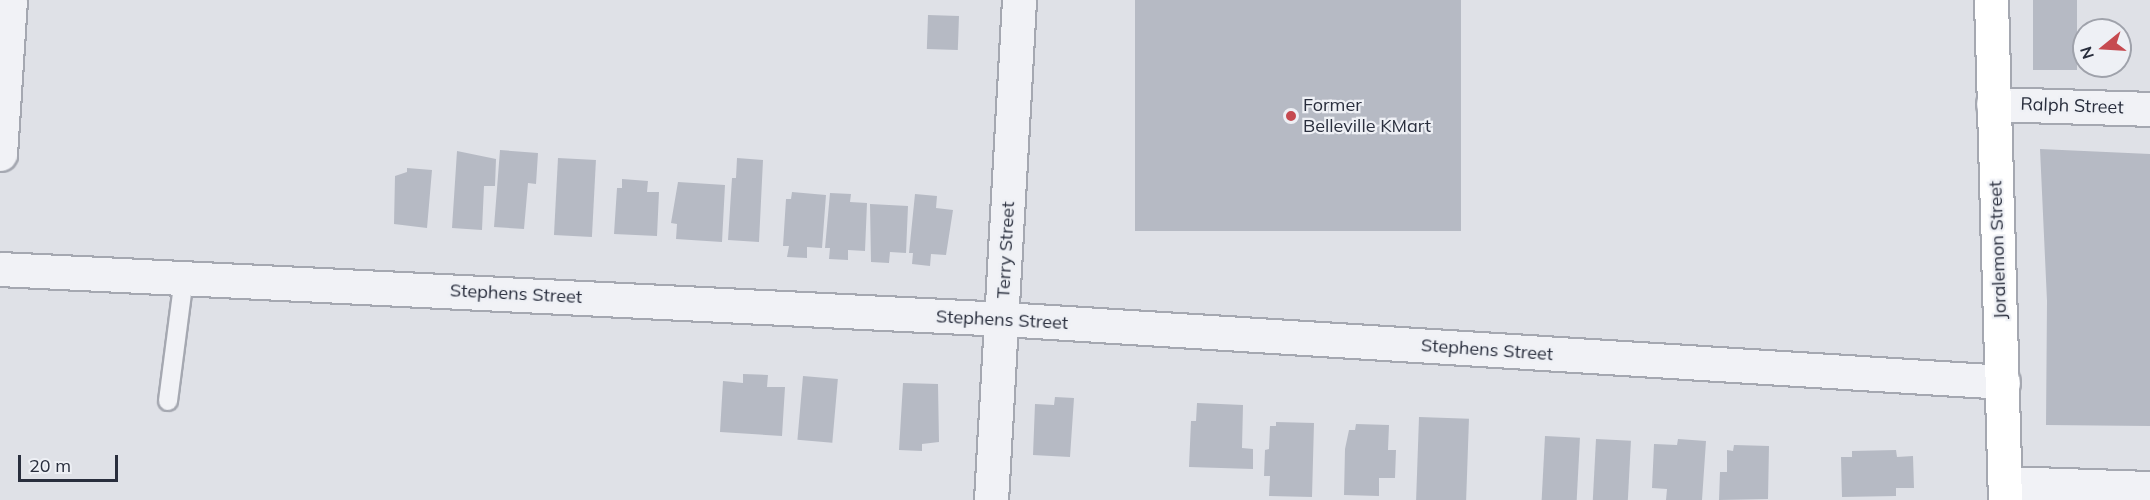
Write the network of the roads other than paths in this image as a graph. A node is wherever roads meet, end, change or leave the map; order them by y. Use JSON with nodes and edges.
{"nodes":[{"id":1,"x":10,"y":0,"type":"edge"},
{"id":2,"x":1019,"y":0,"type":"edge"},
{"id":3,"x":1991,"y":0,"type":"edge"},
{"id":4,"x":1993,"y":104,"type":"junction"},
{"id":5,"x":2150,"y":109,"type":"edge"},
{"id":6,"x":0,"y":154,"type":"edge"},
{"id":7,"x":0,"y":269,"type":"edge"},
{"id":8,"x":184,"y":277,"type":"junction"},
{"id":9,"x":1003,"y":319,"type":"junction"},
{"id":10,"x":2003,"y":382,"type":"junction"},
{"id":11,"x":168,"y":401,"type":"dead end"},
{"id":12,"x":2150,"y":488,"type":"edge"},
{"id":13,"x":2005,"y":491,"type":"edge"},
{"id":14,"x":992,"y":500,"type":"edge"}],
"edges":[{"from":1,"to":6,"type":"street"},
{"from":2,"to":9,"type":"street","name":"Terry Street"},
{"from":3,"to":4,"type":"street","name":"Joralemon Street"},
{"from":4,"to":5,"type":"street","name":"Ralph Street"},
{"from":4,"to":10,"type":"street","name":"Joralemon Street"},
{"from":7,"to":8,"type":"street","name":"Stephens Street"},
{"from":8,"to":9,"type":"street","name":"Stephens Street"},
{"from":8,"to":11,"type":"lane"},
{"from":9,"to":10,"type":"street","name":"Stephens Street"},
{"from":9,"to":14,"type":"street","name":"Terry Street"},
{"from":10,"to":13,"type":"street","name":"Joralemon Street"},
{"from":12,"to":13,"type":"street"}]}
